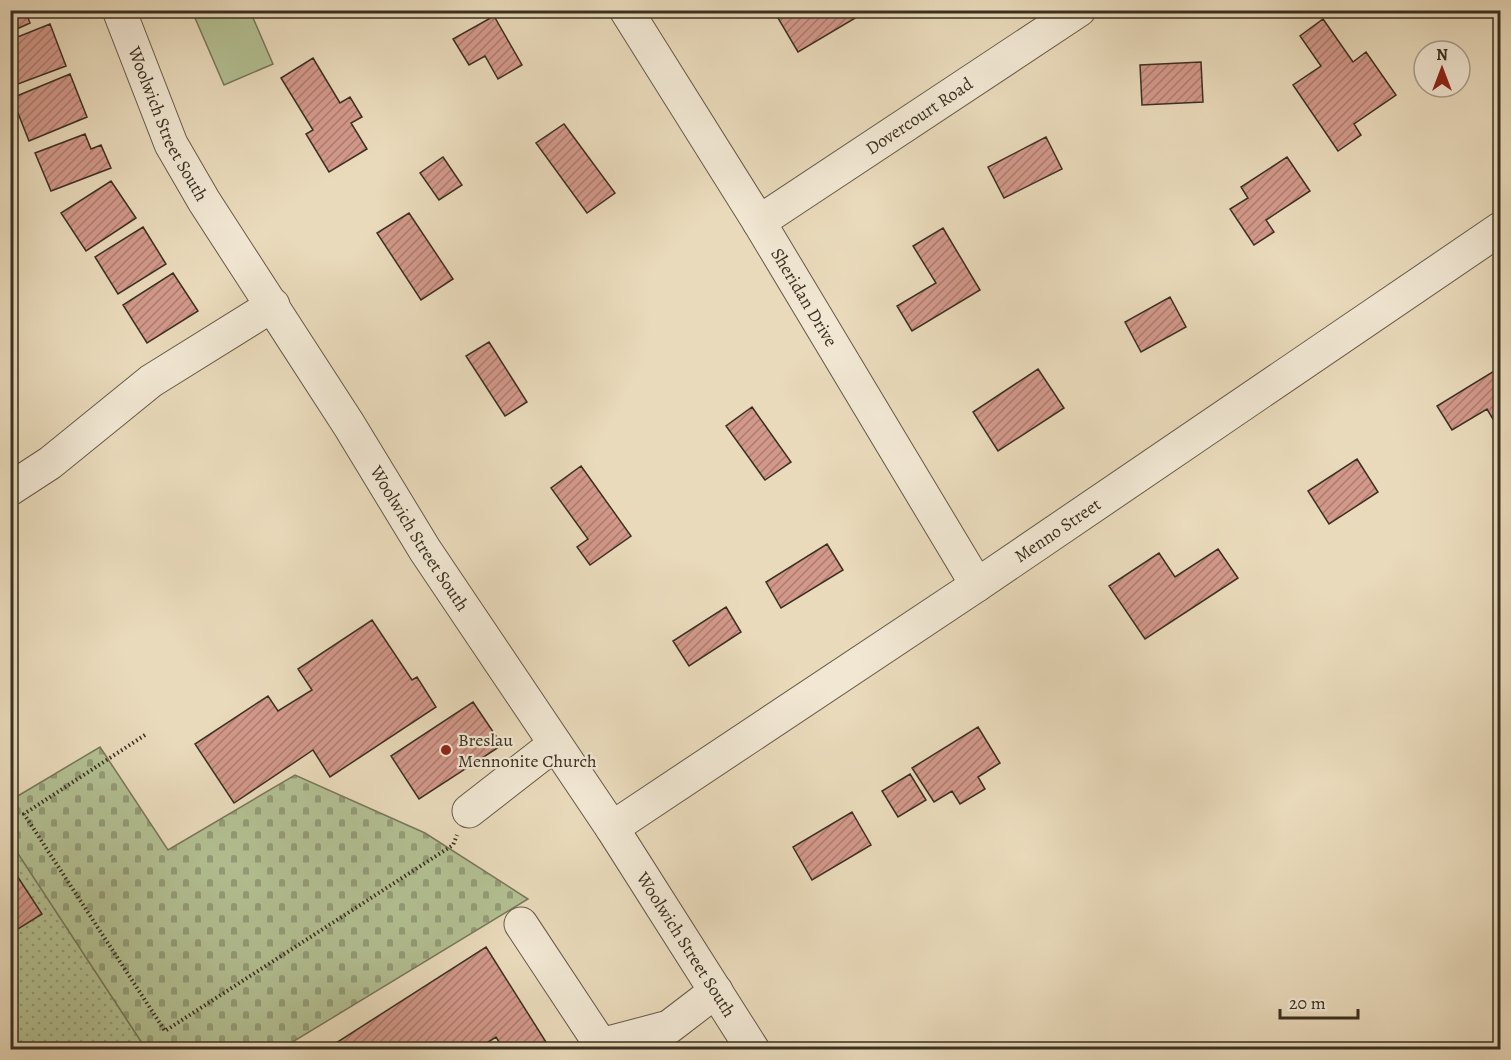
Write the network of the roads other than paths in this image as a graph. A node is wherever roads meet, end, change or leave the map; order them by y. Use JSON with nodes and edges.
{"nodes":[{"id":1,"x":119,"y":10,"type":"edge"},
{"id":2,"x":626,"y":10,"type":"edge"},
{"id":3,"x":1079,"y":10,"type":"edge"},
{"id":4,"x":759,"y":222,"type":"junction"},
{"id":5,"x":1500,"y":229,"type":"edge"},
{"id":6,"x":273,"y":305,"type":"junction"},
{"id":7,"x":10,"y":489,"type":"edge"},
{"id":8,"x":977,"y":585,"type":"junction"},
{"id":9,"x":555,"y":744,"type":"junction"},
{"id":10,"x":469,"y":811,"type":"road end"},
{"id":11,"x":612,"y":828,"type":"junction"},
{"id":12,"x":521,"y":924,"type":"dead end"},
{"id":13,"x":716,"y":991,"type":"junction"},
{"id":14,"x":598,"y":1047,"type":"edge"},
{"id":15,"x":753,"y":1050,"type":"edge"}],
"edges":[{"from":1,"to":6,"type":"street","name":"Woolwich Street South"},
{"from":2,"to":4,"type":"street","name":"Sheridan Drive"},
{"from":3,"to":4,"type":"street","name":"Dovercourt Road"},
{"from":4,"to":8,"type":"street","name":"Sheridan Drive"},
{"from":5,"to":8,"type":"street","name":"Menno Street"},
{"from":6,"to":7,"type":"street"},
{"from":6,"to":9,"type":"street","name":"Woolwich Street South"},
{"from":8,"to":11,"type":"street","name":"Menno Street"},
{"from":9,"to":10,"type":"street"},
{"from":9,"to":11,"type":"street","name":"Woolwich Street South"},
{"from":11,"to":13,"type":"street","name":"Woolwich Street South"},
{"from":12,"to":14,"type":"street"},
{"from":13,"to":14,"type":"street"},
{"from":13,"to":15,"type":"street","name":"Woolwich Street South"}]}
